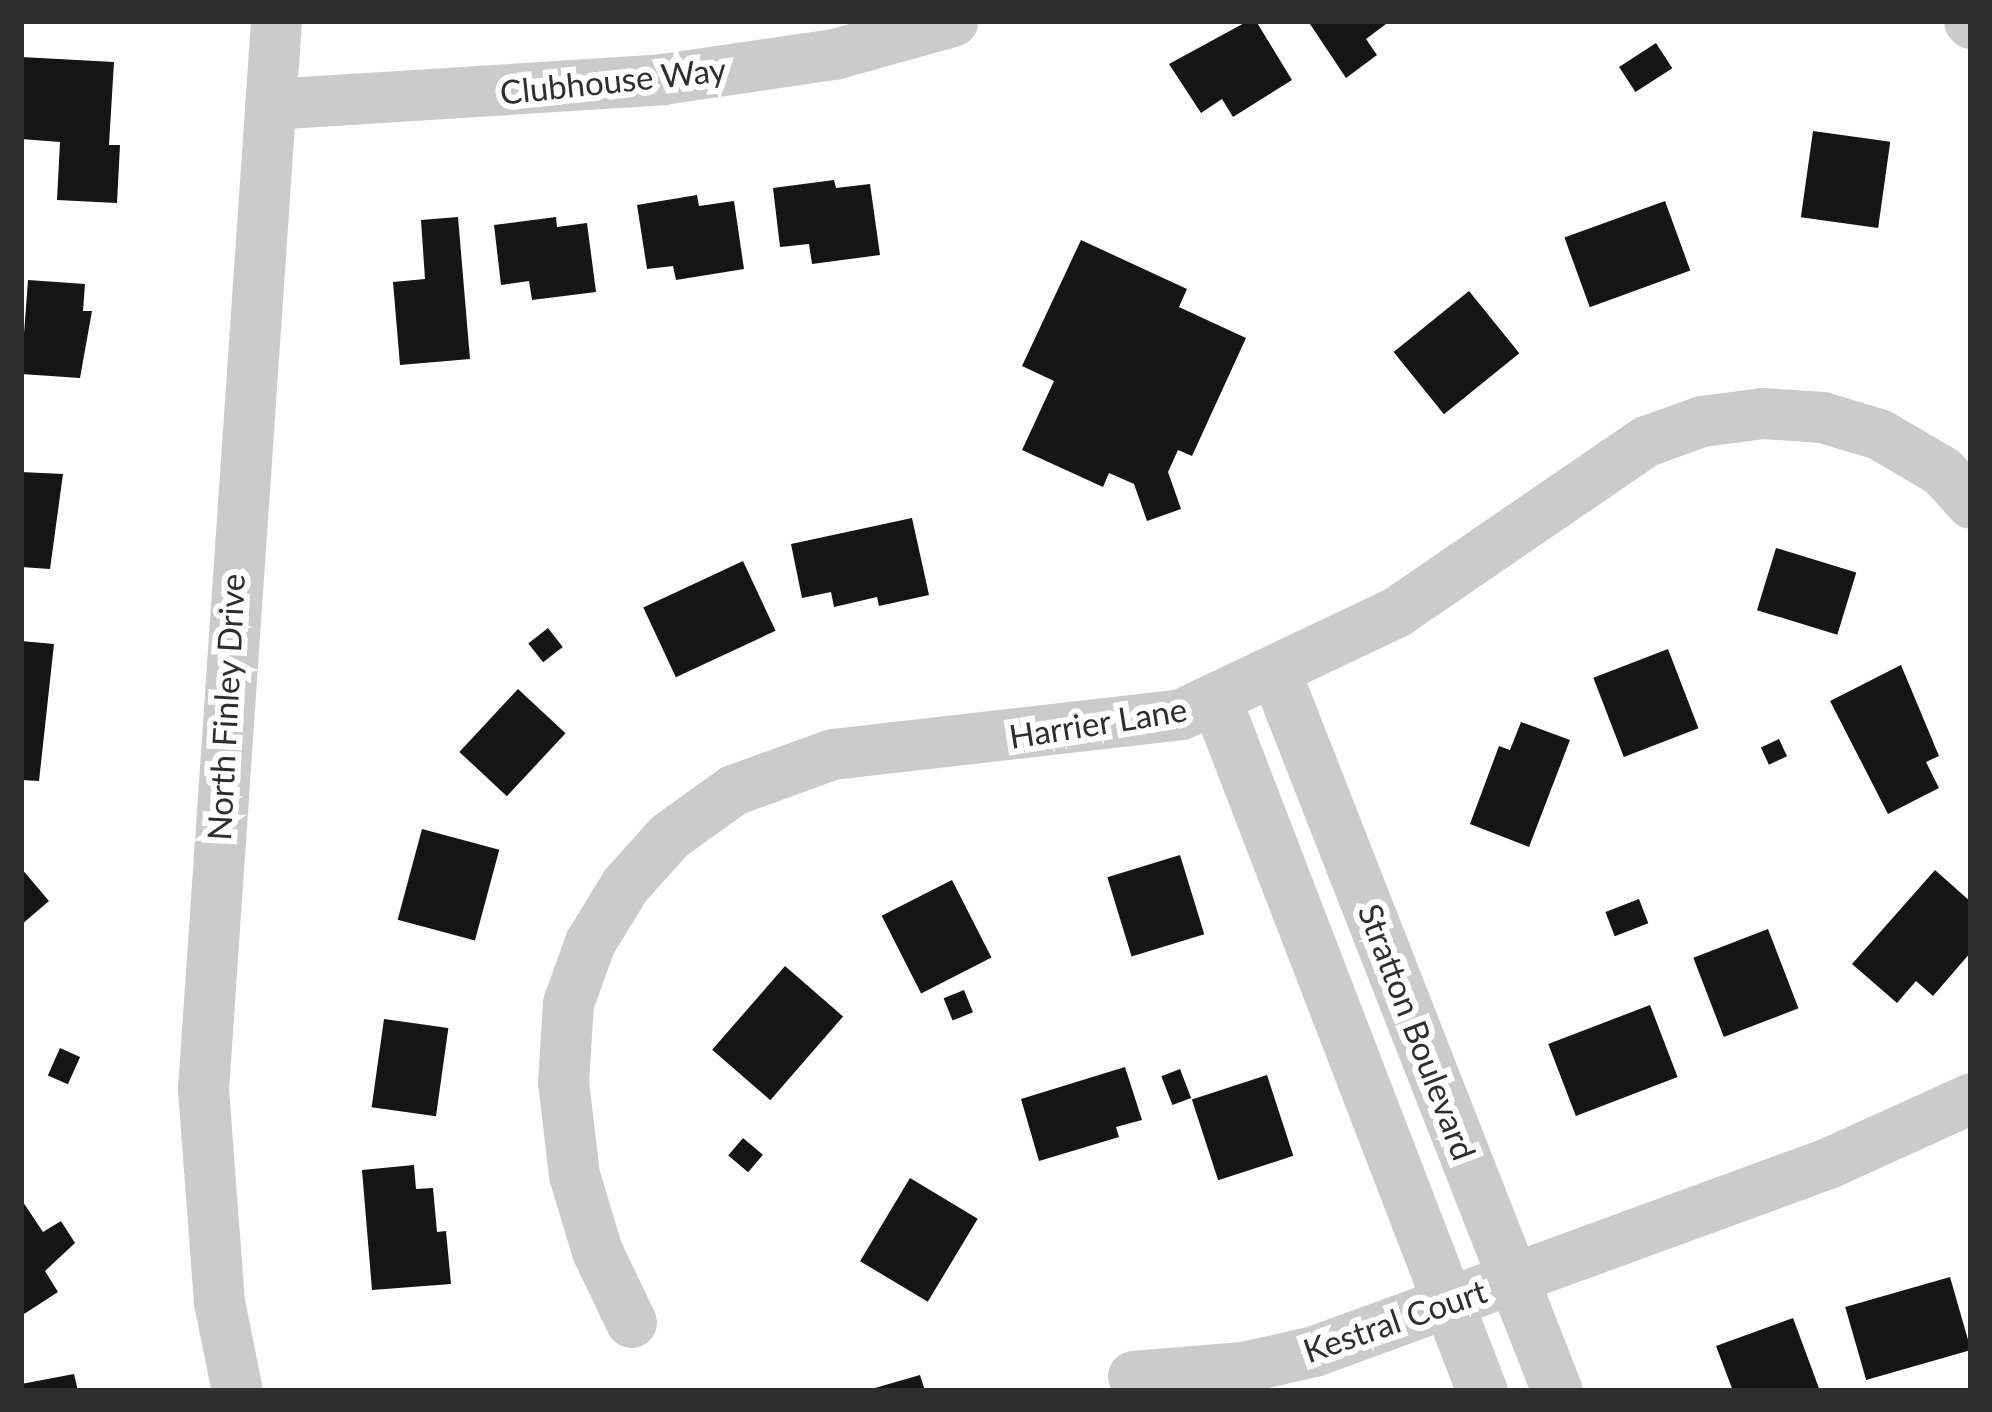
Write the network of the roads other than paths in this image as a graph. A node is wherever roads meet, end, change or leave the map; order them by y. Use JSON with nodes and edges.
{"nodes":[{"id":1,"x":276,"y":21,"type":"edge"},
{"id":2,"x":952,"y":21,"type":"edge"},
{"id":3,"x":270,"y":104,"type":"junction"},
{"id":4,"x":1971,"y":503,"type":"edge"},
{"id":5,"x":1276,"y":674,"type":"junction"},
{"id":6,"x":1216,"y":700,"type":"junction"},
{"id":7,"x":1971,"y":1098,"type":"edge"},
{"id":8,"x":1514,"y":1281,"type":"junction"},
{"id":9,"x":1449,"y":1305,"type":"junction"},
{"id":10,"x":631,"y":1322,"type":"dead end"},
{"id":11,"x":1133,"y":1376,"type":"dead end"},
{"id":12,"x":237,"y":1391,"type":"edge"},
{"id":13,"x":1483,"y":1391,"type":"edge"},
{"id":14,"x":1558,"y":1391,"type":"edge"}],
"edges":[{"from":1,"to":3,"type":"street","name":"North Finley Drive"},
{"from":2,"to":3,"type":"street","name":"Clubhouse Way"},
{"from":3,"to":12,"type":"street","name":"North Finley Drive"},
{"from":4,"to":5,"type":"street","name":"Harrier Lane"},
{"from":5,"to":6,"type":"street","name":"Harrier Lane"},
{"from":5,"to":8,"type":"street","name":"Stratton Boulevard"},
{"from":6,"to":9,"type":"street","name":"Stratton Boulevard"},
{"from":6,"to":10,"type":"street","name":"Harrier Lane"},
{"from":7,"to":8,"type":"street"},
{"from":8,"to":9,"type":"street","name":"Kestral Court"},
{"from":8,"to":14,"type":"street","name":"Stratton Boulevard"},
{"from":9,"to":11,"type":"street","name":"Kestral Court"},
{"from":9,"to":13,"type":"street","name":"Stratton Boulevard"}]}
